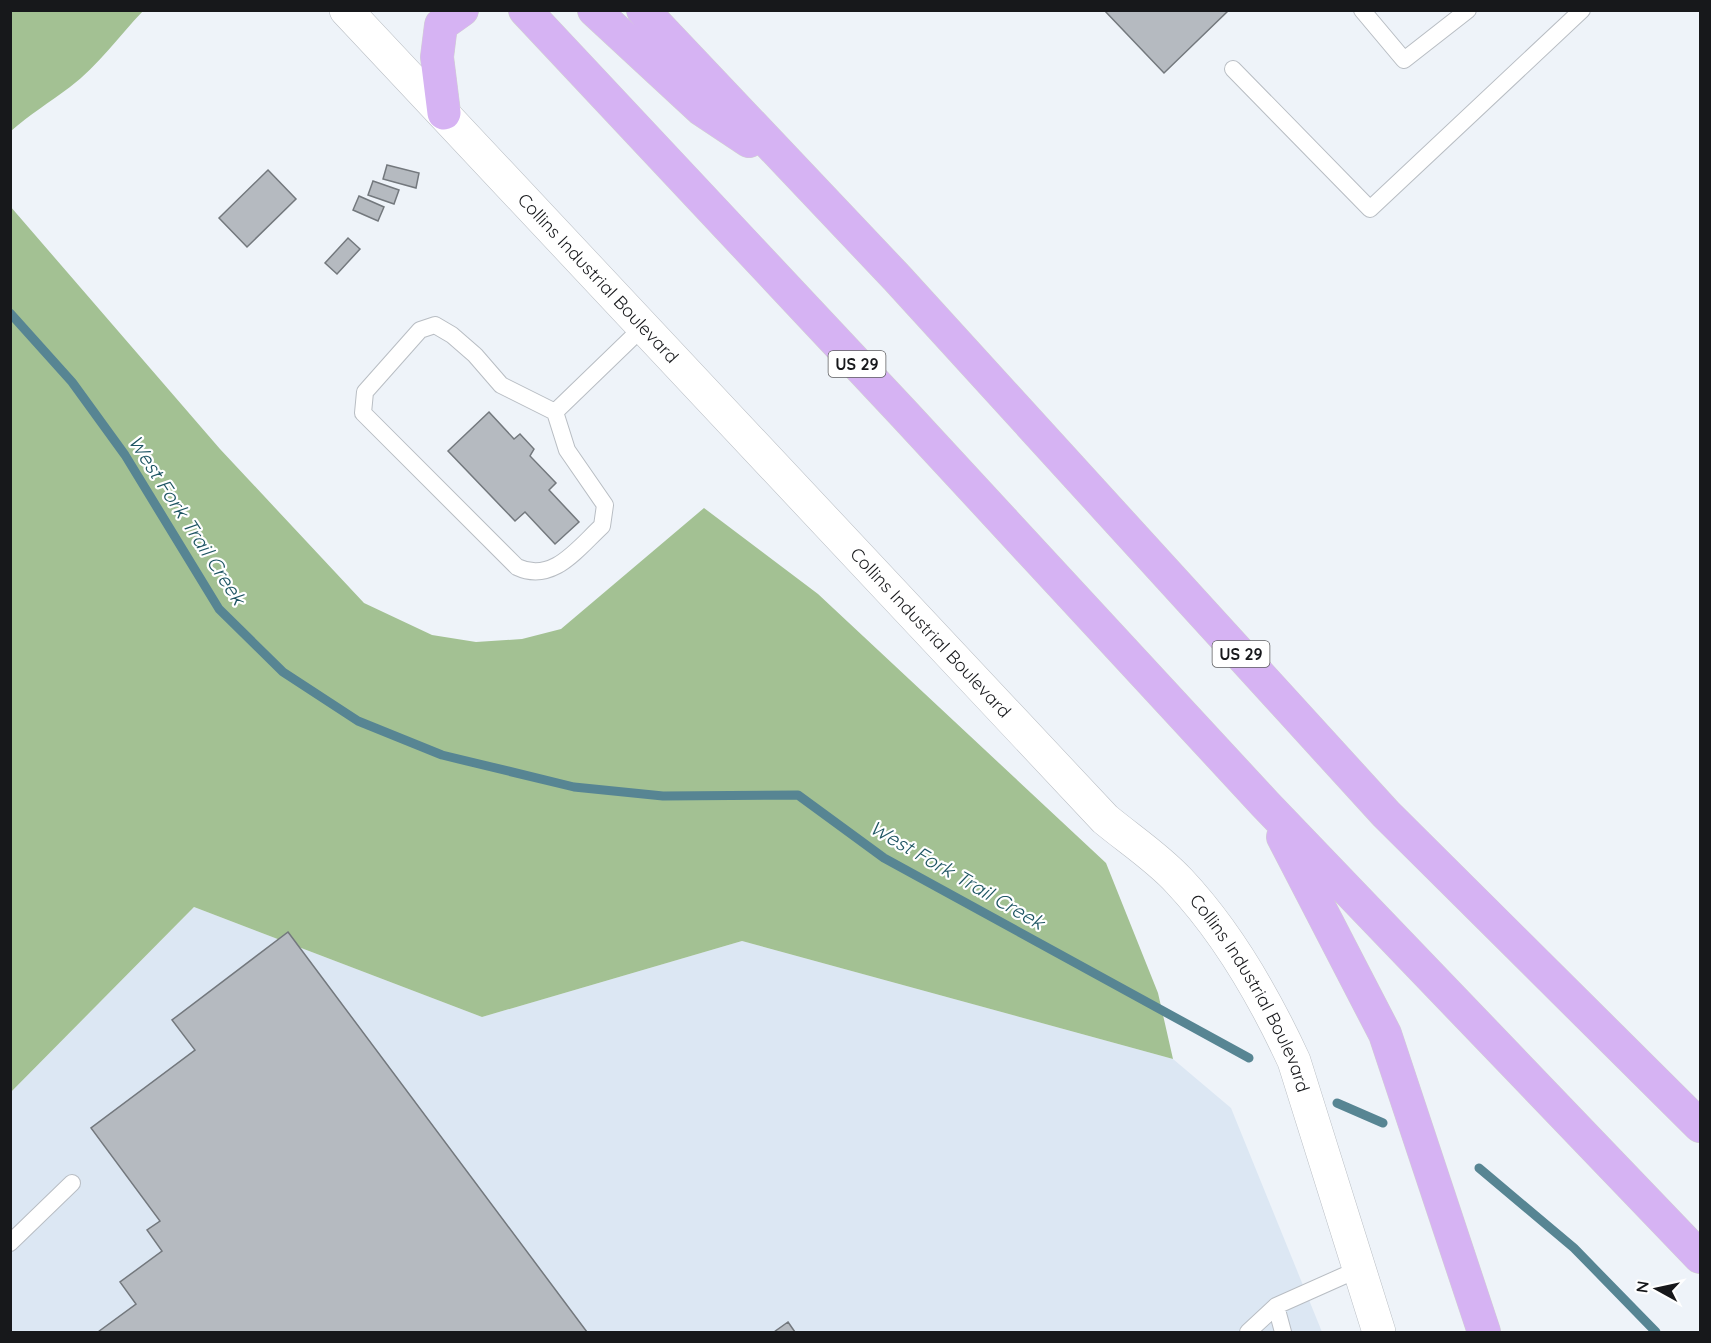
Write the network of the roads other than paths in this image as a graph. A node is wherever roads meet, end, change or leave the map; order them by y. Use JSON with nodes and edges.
{"nodes":[{"id":1,"x":346,"y":10,"type":"edge"},
{"id":2,"x":462,"y":10,"type":"edge"},
{"id":3,"x":525,"y":10,"type":"edge"},
{"id":4,"x":594,"y":10,"type":"edge"},
{"id":5,"x":643,"y":10,"type":"edge"},
{"id":6,"x":1362,"y":10,"type":"edge"},
{"id":7,"x":1468,"y":10,"type":"edge"},
{"id":8,"x":1582,"y":10,"type":"edge"},
{"id":9,"x":1233,"y":69,"type":"dead end"},
{"id":10,"x":444,"y":113,"type":"junction"},
{"id":11,"x":794,"y":169,"type":"junction"},
{"id":12,"x":644,"y":326,"type":"junction"},
{"id":13,"x":555,"y":412,"type":"junction"},
{"id":14,"x":1265,"y":804,"type":"junction"},
{"id":15,"x":1701,"y":1126,"type":"edge"},
{"id":16,"x":72,"y":1183,"type":"dead end"},
{"id":17,"x":10,"y":1243,"type":"edge"},
{"id":18,"x":1701,"y":1257,"type":"edge"},
{"id":19,"x":1359,"y":1269,"type":"junction"},
{"id":20,"x":1276,"y":1306,"type":"junction"},
{"id":21,"x":1248,"y":1332,"type":"edge"},
{"id":22,"x":1283,"y":1332,"type":"edge"},
{"id":23,"x":1379,"y":1332,"type":"edge"},
{"id":24,"x":1484,"y":1332,"type":"edge"}],
"edges":[{"from":1,"to":10,"type":"street","name":"Collins Industrial Boulevard"},
{"from":2,"to":10,"type":"highway"},
{"from":3,"to":14,"type":"highway","number":"US 29"},
{"from":4,"to":11,"type":"highway"},
{"from":5,"to":11,"type":"highway","number":"US 29"},
{"from":6,"to":7,"type":"lane"},
{"from":8,"to":9,"type":"lane"},
{"from":10,"to":12,"type":"street","name":"Collins Industrial Boulevard"},
{"from":11,"to":15,"type":"highway","number":"US 29"},
{"from":12,"to":13,"type":"lane"},
{"from":12,"to":19,"type":"street","name":"Collins Industrial Boulevard"},
{"from":13,"to":13,"type":"lane"},
{"from":14,"to":18,"type":"highway","number":"US 29"},
{"from":14,"to":24,"type":"highway"},
{"from":16,"to":17,"type":"lane"},
{"from":19,"to":20,"type":"lane"},
{"from":19,"to":23,"type":"street","name":"Collins Industrial Boulevard"},
{"from":20,"to":21,"type":"lane"},
{"from":20,"to":22,"type":"lane"}]}
